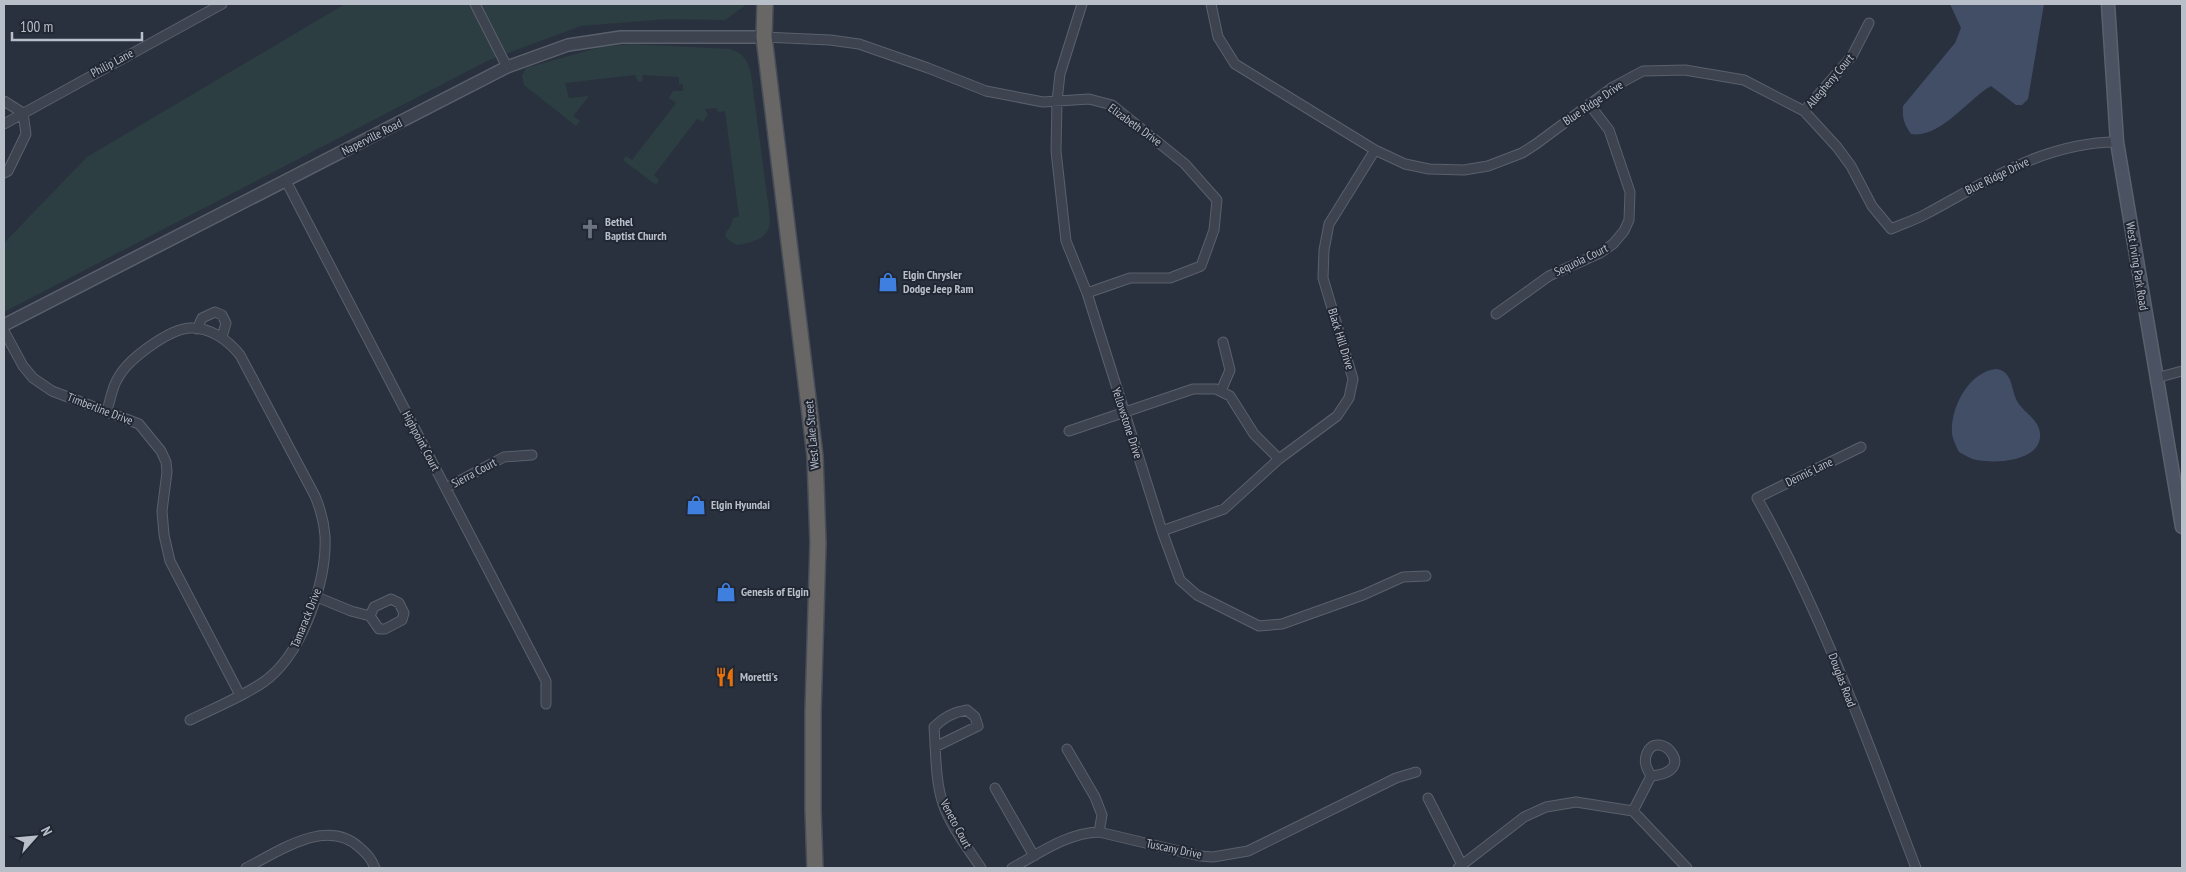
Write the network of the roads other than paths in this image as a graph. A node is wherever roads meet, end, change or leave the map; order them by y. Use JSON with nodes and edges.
{"nodes":[{"id":1,"x":222,"y":4,"type":"edge"},
{"id":2,"x":475,"y":4,"type":"edge"},
{"id":3,"x":765,"y":4,"type":"edge"},
{"id":4,"x":1082,"y":4,"type":"edge"},
{"id":5,"x":1211,"y":4,"type":"edge"},
{"id":6,"x":2108,"y":4,"type":"edge"},
{"id":7,"x":1868,"y":23,"type":"dead end"},
{"id":8,"x":764,"y":37,"type":"junction"},
{"id":9,"x":508,"y":67,"type":"junction"},
{"id":10,"x":4,"y":101,"type":"edge"},
{"id":11,"x":1057,"y":101,"type":"junction"},
{"id":12,"x":1588,"y":104,"type":"junction"},
{"id":13,"x":1804,"y":112,"type":"junction"},
{"id":14,"x":23,"y":113,"type":"junction"},
{"id":15,"x":4,"y":124,"type":"edge"},
{"id":16,"x":2116,"y":142,"type":"junction"},
{"id":17,"x":1375,"y":150,"type":"junction"},
{"id":18,"x":4,"y":174,"type":"edge"},
{"id":19,"x":286,"y":181,"type":"junction"},
{"id":20,"x":1087,"y":293,"type":"junction"},
{"id":21,"x":1496,"y":314,"type":"dead end"},
{"id":22,"x":4,"y":325,"type":"edge"},
{"id":23,"x":197,"y":330,"type":"junction"},
{"id":24,"x":4,"y":332,"type":"edge"},
{"id":25,"x":222,"y":337,"type":"junction"},
{"id":26,"x":1223,"y":342,"type":"dead end"},
{"id":27,"x":2182,"y":371,"type":"edge"},
{"id":28,"x":2156,"y":378,"type":"junction"},
{"id":29,"x":1221,"y":391,"type":"junction"},
{"id":30,"x":107,"y":411,"type":"junction"},
{"id":31,"x":1123,"y":413,"type":"junction"},
{"id":32,"x":1069,"y":431,"type":"dead end"},
{"id":33,"x":1861,"y":447,"type":"dead end"},
{"id":34,"x":532,"y":455,"type":"dead end"},
{"id":35,"x":1279,"y":459,"type":"junction"},
{"id":36,"x":446,"y":488,"type":"junction"},
{"id":37,"x":1757,"y":498,"type":"joint"},
{"id":38,"x":2182,"y":527,"type":"edge"},
{"id":39,"x":1162,"y":531,"type":"junction"},
{"id":40,"x":1426,"y":576,"type":"dead end"},
{"id":41,"x":317,"y":596,"type":"junction"},
{"id":42,"x":370,"y":616,"type":"dead end"},
{"id":43,"x":240,"y":695,"type":"junction"},
{"id":44,"x":546,"y":704,"type":"dead end"},
{"id":45,"x":190,"y":720,"type":"dead end"},
{"id":46,"x":935,"y":747,"type":"junction"},
{"id":47,"x":1067,"y":749,"type":"dead end"},
{"id":48,"x":1416,"y":772,"type":"dead end"},
{"id":49,"x":1650,"y":776,"type":"dead end"},
{"id":50,"x":995,"y":788,"type":"dead end"},
{"id":51,"x":1428,"y":798,"type":"dead end"},
{"id":52,"x":1633,"y":811,"type":"junction"},
{"id":53,"x":1099,"y":832,"type":"junction"},
{"id":54,"x":1034,"y":856,"type":"junction"},
{"id":55,"x":1460,"y":866,"type":"edge"},
{"id":56,"x":246,"y":868,"type":"edge"},
{"id":57,"x":375,"y":868,"type":"edge"},
{"id":58,"x":816,"y":868,"type":"edge"},
{"id":59,"x":981,"y":868,"type":"edge"},
{"id":60,"x":1012,"y":868,"type":"edge"},
{"id":61,"x":1687,"y":868,"type":"edge"},
{"id":62,"x":1916,"y":868,"type":"edge"}],
"edges":[{"from":1,"to":14,"type":"street","name":"Philip Lane"},
{"from":2,"to":9,"type":"street"},
{"from":3,"to":8,"type":"highway","name":"West Lake Street"},
{"from":4,"to":11,"type":"street","name":"Yellowstone Drive"},
{"from":5,"to":17,"type":"street","name":"Blue Ridge Drive"},
{"from":6,"to":16,"type":"main road","name":"West Irving Park Road"},
{"from":7,"to":13,"type":"street","name":"Allegheny Court"},
{"from":8,"to":9,"type":"street","name":"Naperville Road"},
{"from":8,"to":11,"type":"street","name":"Elizabeth Drive"},
{"from":8,"to":58,"type":"highway","name":"West Lake Street"},
{"from":9,"to":19,"type":"street","name":"Naperville Road"},
{"from":10,"to":14,"type":"street"},
{"from":11,"to":20,"type":"street","name":"Yellowstone Drive"},
{"from":11,"to":20,"type":"street","name":"Elizabeth Drive"},
{"from":12,"to":13,"type":"street","name":"Blue Ridge Drive"},
{"from":12,"to":17,"type":"street","name":"Blue Ridge Drive"},
{"from":12,"to":21,"type":"street","name":"Sequoia Court"},
{"from":13,"to":16,"type":"street","name":"Blue Ridge Drive"},
{"from":14,"to":15,"type":"street","name":"Philip Lane"},
{"from":14,"to":18,"type":"street"},
{"from":16,"to":28,"type":"main road","name":"West Irving Park Road"},
{"from":17,"to":35,"type":"street","name":"Black Hill Drive"},
{"from":19,"to":22,"type":"street","name":"Naperville Road"},
{"from":19,"to":36,"type":"street","name":"Highpoint Court"},
{"from":20,"to":31,"type":"street","name":"Yellowstone Drive"},
{"from":23,"to":25,"type":"street","name":"Tamarack Drive"},
{"from":23,"to":25,"type":"street"},
{"from":23,"to":30,"type":"street","name":"Tamarack Drive"},
{"from":24,"to":30,"type":"street","name":"Timberline Drive"},
{"from":25,"to":41,"type":"street","name":"Tamarack Drive"},
{"from":26,"to":29,"type":"street"},
{"from":27,"to":28,"type":"street"},
{"from":28,"to":38,"type":"main road","name":"West Irving Park Road"},
{"from":29,"to":31,"type":"street"},
{"from":29,"to":35,"type":"street"},
{"from":30,"to":43,"type":"street","name":"Timberline Drive"},
{"from":31,"to":32,"type":"street"},
{"from":31,"to":39,"type":"street","name":"Yellowstone Drive"},
{"from":33,"to":37,"type":"street","name":"Dennis Lane"},
{"from":34,"to":36,"type":"street","name":"Sierra Court"},
{"from":35,"to":39,"type":"street","name":"Black Hill Drive"},
{"from":36,"to":44,"type":"street","name":"Highpoint Court"},
{"from":37,"to":62,"type":"street","name":"Douglas Road"},
{"from":39,"to":40,"type":"street","name":"Yellowstone Drive"},
{"from":41,"to":42,"type":"street"},
{"from":41,"to":43,"type":"street","name":"Tamarack Drive"},
{"from":43,"to":45,"type":"street","name":"Tamarack Drive"},
{"from":46,"to":46,"type":"street","name":"Veneto Court"},
{"from":46,"to":59,"type":"street","name":"Veneto Court"},
{"from":47,"to":53,"type":"street"},
{"from":48,"to":53,"type":"street","name":"Tuscany Drive"},
{"from":49,"to":52,"type":"street"},
{"from":50,"to":54,"type":"street"},
{"from":51,"to":55,"type":"street"},
{"from":52,"to":55,"type":"street"},
{"from":52,"to":61,"type":"street"},
{"from":53,"to":54,"type":"street","name":"Tuscany Drive"},
{"from":54,"to":60,"type":"street","name":"Tuscany Drive"},
{"from":56,"to":57,"type":"street"}]}
